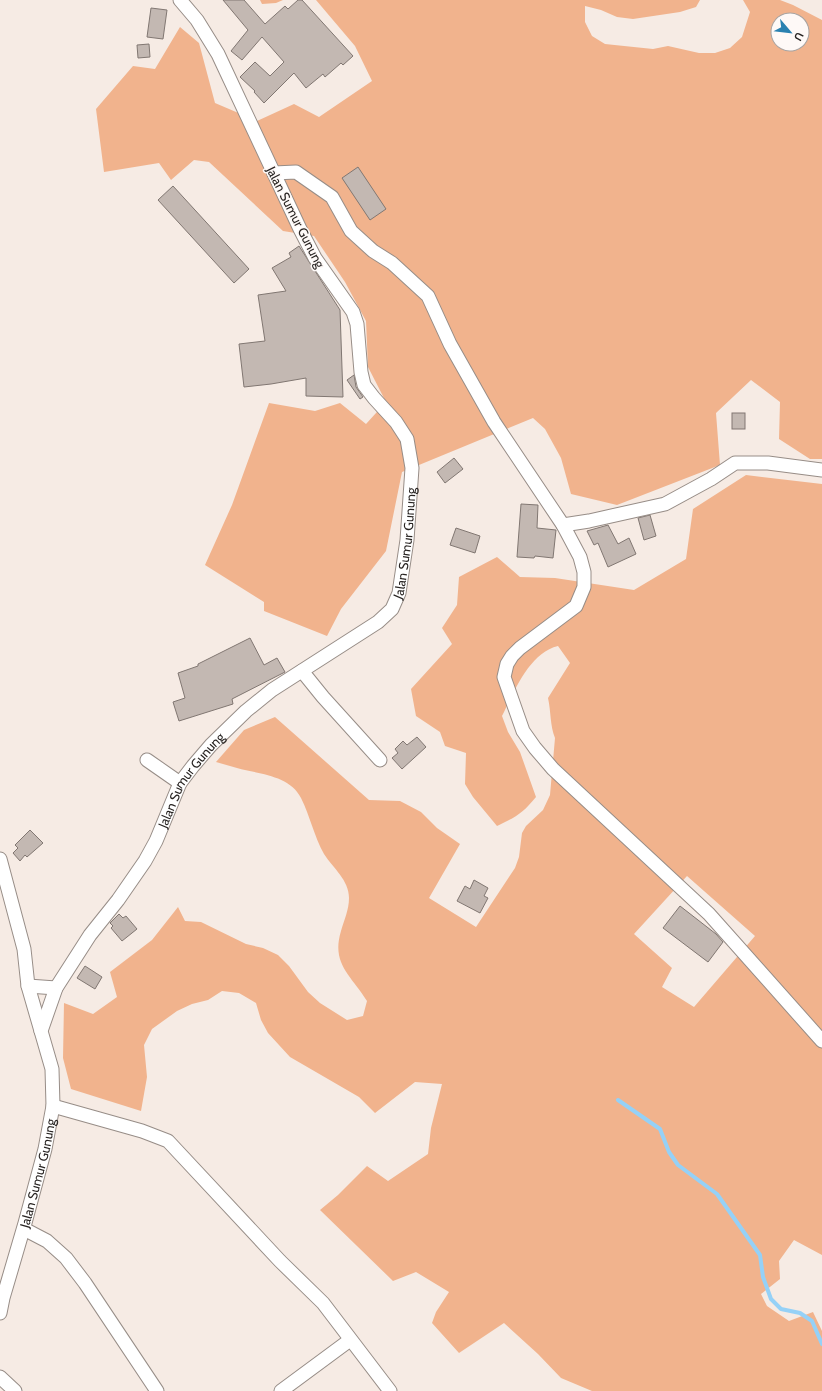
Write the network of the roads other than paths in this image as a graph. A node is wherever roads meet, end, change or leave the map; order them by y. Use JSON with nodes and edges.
{"nodes":[{"id":1,"x":180,"y":0,"type":"edge"},
{"id":2,"x":274,"y":173,"type":"junction"},
{"id":3,"x":822,"y":470,"type":"edge"},
{"id":4,"x":563,"y":525,"type":"junction"},
{"id":5,"x":302,"y":671,"type":"junction"},
{"id":6,"x":147,"y":760,"type":"dead end"},
{"id":7,"x":380,"y":760,"type":"dead end"},
{"id":8,"x":180,"y":783,"type":"junction"},
{"id":9,"x":0,"y":859,"type":"edge"},
{"id":10,"x":28,"y":986,"type":"junction"},
{"id":11,"x":56,"y":988,"type":"junction"},
{"id":12,"x":41,"y":1031,"type":"junction"},
{"id":13,"x":822,"y":1041,"type":"edge"},
{"id":14,"x":54,"y":1106,"type":"junction"},
{"id":15,"x":24,"y":1229,"type":"junction"},
{"id":16,"x":0,"y":1313,"type":"edge"},
{"id":17,"x":350,"y":1340,"type":"junction"},
{"id":18,"x":0,"y":1376,"type":"edge"},
{"id":19,"x":16,"y":1391,"type":"edge"},
{"id":20,"x":157,"y":1391,"type":"edge"},
{"id":21,"x":281,"y":1391,"type":"edge"},
{"id":22,"x":390,"y":1391,"type":"edge"}],
"edges":[{"from":1,"to":2,"type":"street","name":"Jalan Sumur Gunung"},
{"from":2,"to":4,"type":"street"},
{"from":2,"to":5,"type":"street","name":"Jalan Sumur Gunung"},
{"from":3,"to":4,"type":"street"},
{"from":4,"to":13,"type":"street"},
{"from":5,"to":7,"type":"street"},
{"from":5,"to":8,"type":"street","name":"Jalan Sumur Gunung"},
{"from":6,"to":8,"type":"street"},
{"from":8,"to":11,"type":"street","name":"Jalan Sumur Gunung"},
{"from":9,"to":10,"type":"street","name":"Jalan Sumur Gunung"},
{"from":10,"to":11,"type":"street"},
{"from":10,"to":12,"type":"street","name":"Jalan Sumur Gunung"},
{"from":11,"to":12,"type":"street","name":"Jalan Sumur Gunung"},
{"from":12,"to":14,"type":"street","name":"Jalan Sumur Gunung"},
{"from":14,"to":15,"type":"street","name":"Jalan Sumur Gunung"},
{"from":14,"to":17,"type":"street"},
{"from":15,"to":16,"type":"street","name":"Jalan Sumur Gunung"},
{"from":15,"to":20,"type":"street"},
{"from":17,"to":21,"type":"street"},
{"from":17,"to":22,"type":"street"},
{"from":18,"to":19,"type":"street"}]}
